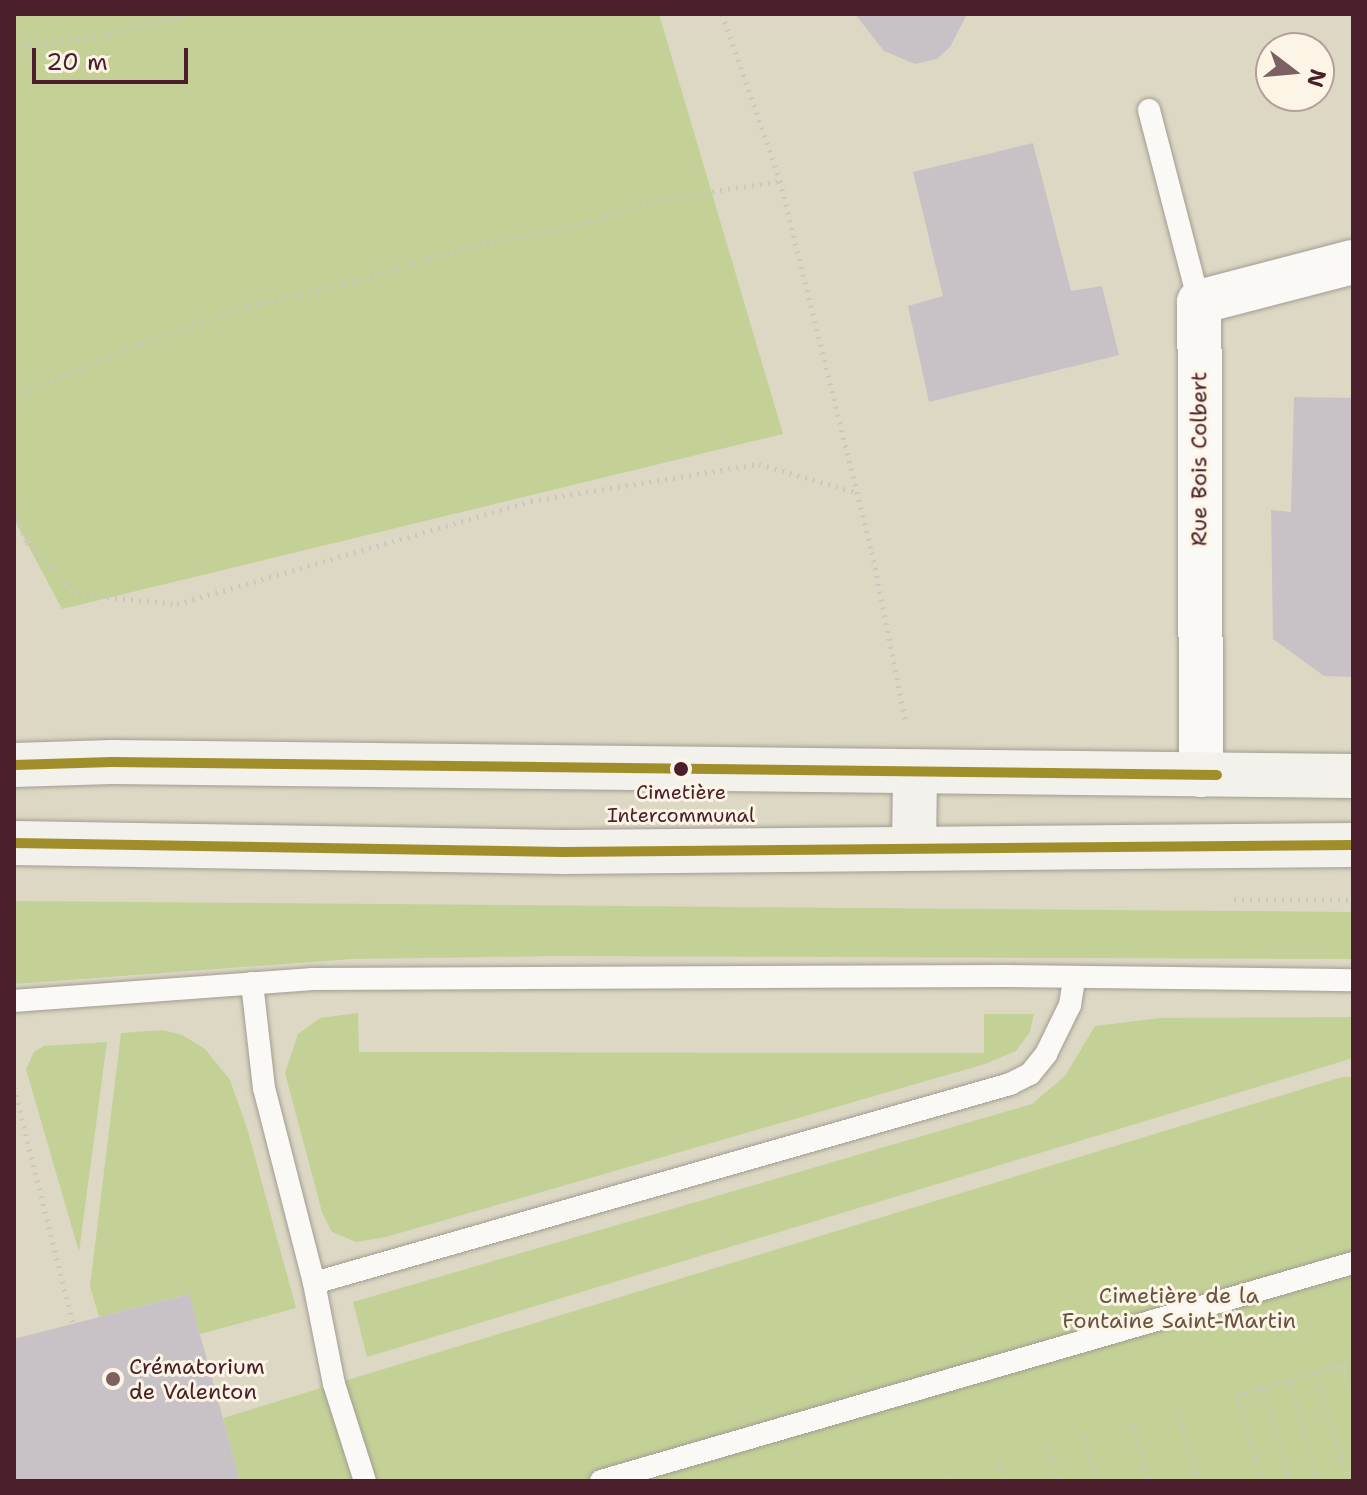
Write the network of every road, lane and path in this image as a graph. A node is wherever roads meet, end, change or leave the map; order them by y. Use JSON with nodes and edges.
{"nodes":[{"id":1,"x":189,"y":14,"type":"edge"},
{"id":2,"x":722,"y":14,"type":"edge"},
{"id":3,"x":14,"y":47,"type":"edge"},
{"id":4,"x":1149,"y":110,"type":"dead end"},
{"id":5,"x":780,"y":181,"type":"junction"},
{"id":6,"x":1353,"y":262,"type":"edge"},
{"id":7,"x":1199,"y":302,"type":"junction"},
{"id":8,"x":14,"y":396,"type":"edge"},
{"id":9,"x":858,"y":493,"type":"junction"},
{"id":10,"x":14,"y":510,"type":"edge"},
{"id":11,"x":14,"y":765,"type":"edge"},
{"id":12,"x":915,"y":772,"type":"junction"},
{"id":13,"x":1201,"y":775,"type":"junction"},
{"id":14,"x":1353,"y":776,"type":"edge"},
{"id":15,"x":14,"y":843,"type":"edge"},
{"id":16,"x":1203,"y":845,"type":"junction"},
{"id":17,"x":1353,"y":845,"type":"edge"},
{"id":18,"x":914,"y":847,"type":"junction"},
{"id":19,"x":1074,"y":979,"type":"junction"},
{"id":20,"x":1353,"y":980,"type":"edge"},
{"id":21,"x":252,"y":983,"type":"junction"},
{"id":22,"x":14,"y":1001,"type":"edge"},
{"id":23,"x":14,"y":1087,"type":"edge"},
{"id":24,"x":1353,"y":1263,"type":"edge"},
{"id":25,"x":314,"y":1283,"type":"junction"},
{"id":26,"x":73,"y":1324,"type":"dead end"},
{"id":27,"x":1353,"y":1361,"type":"edge"},
{"id":28,"x":1342,"y":1364,"type":"junction"},
{"id":29,"x":1316,"y":1372,"type":"junction"},
{"id":30,"x":1289,"y":1380,"type":"junction"},
{"id":31,"x":1263,"y":1387,"type":"junction"},
{"id":32,"x":1353,"y":1402,"type":"edge"},
{"id":33,"x":1178,"y":1410,"type":"dead end"},
{"id":34,"x":1132,"y":1423,"type":"dead end"},
{"id":35,"x":1083,"y":1436,"type":"dead end"},
{"id":36,"x":1048,"y":1447,"type":"dead end"},
{"id":37,"x":999,"y":1461,"type":"dead end"},
{"id":38,"x":365,"y":1481,"type":"edge"},
{"id":39,"x":601,"y":1481,"type":"edge"},
{"id":40,"x":1005,"y":1481,"type":"edge"},
{"id":41,"x":1058,"y":1481,"type":"edge"},
{"id":42,"x":1097,"y":1481,"type":"edge"},
{"id":43,"x":1149,"y":1481,"type":"edge"},
{"id":44,"x":1199,"y":1481,"type":"edge"},
{"id":45,"x":1262,"y":1481,"type":"edge"},
{"id":46,"x":1291,"y":1481,"type":"edge"},
{"id":47,"x":1319,"y":1481,"type":"edge"},
{"id":48,"x":1348,"y":1481,"type":"edge"}],
"edges":[{"from":1,"to":3,"type":"path"},
{"from":2,"to":5,"type":"path"},
{"from":4,"to":7,"type":"lane"},
{"from":5,"to":8,"type":"path"},
{"from":5,"to":9,"type":"path"},
{"from":6,"to":7,"type":"street"},
{"from":7,"to":13,"type":"street","name":"Rue Bois Colbert"},
{"from":9,"to":10,"type":"path"},
{"from":9,"to":12,"type":"path"},
{"from":11,"to":12,"type":"main road"},
{"from":12,"to":13,"type":"main road"},
{"from":12,"to":18,"type":"main road"},
{"from":13,"to":14,"type":"main road"},
{"from":13,"to":16,"type":"main road"},
{"from":15,"to":18,"type":"main road"},
{"from":16,"to":17,"type":"main road"},
{"from":16,"to":18,"type":"main road"},
{"from":19,"to":20,"type":"lane"},
{"from":19,"to":21,"type":"lane"},
{"from":19,"to":25,"type":"lane"},
{"from":21,"to":22,"type":"lane"},
{"from":21,"to":25,"type":"lane"},
{"from":23,"to":26,"type":"path"},
{"from":24,"to":39,"type":"lane"},
{"from":25,"to":38,"type":"lane"},
{"from":27,"to":28,"type":"path"},
{"from":28,"to":29,"type":"path"},
{"from":28,"to":32,"type":"path"},
{"from":29,"to":30,"type":"path"},
{"from":29,"to":48,"type":"path"},
{"from":30,"to":31,"type":"path"},
{"from":30,"to":47,"type":"path"},
{"from":31,"to":45,"type":"path"},
{"from":31,"to":46,"type":"path"},
{"from":33,"to":44,"type":"path"},
{"from":34,"to":43,"type":"path"},
{"from":35,"to":42,"type":"path"},
{"from":36,"to":41,"type":"path"},
{"from":37,"to":40,"type":"path"}]}
